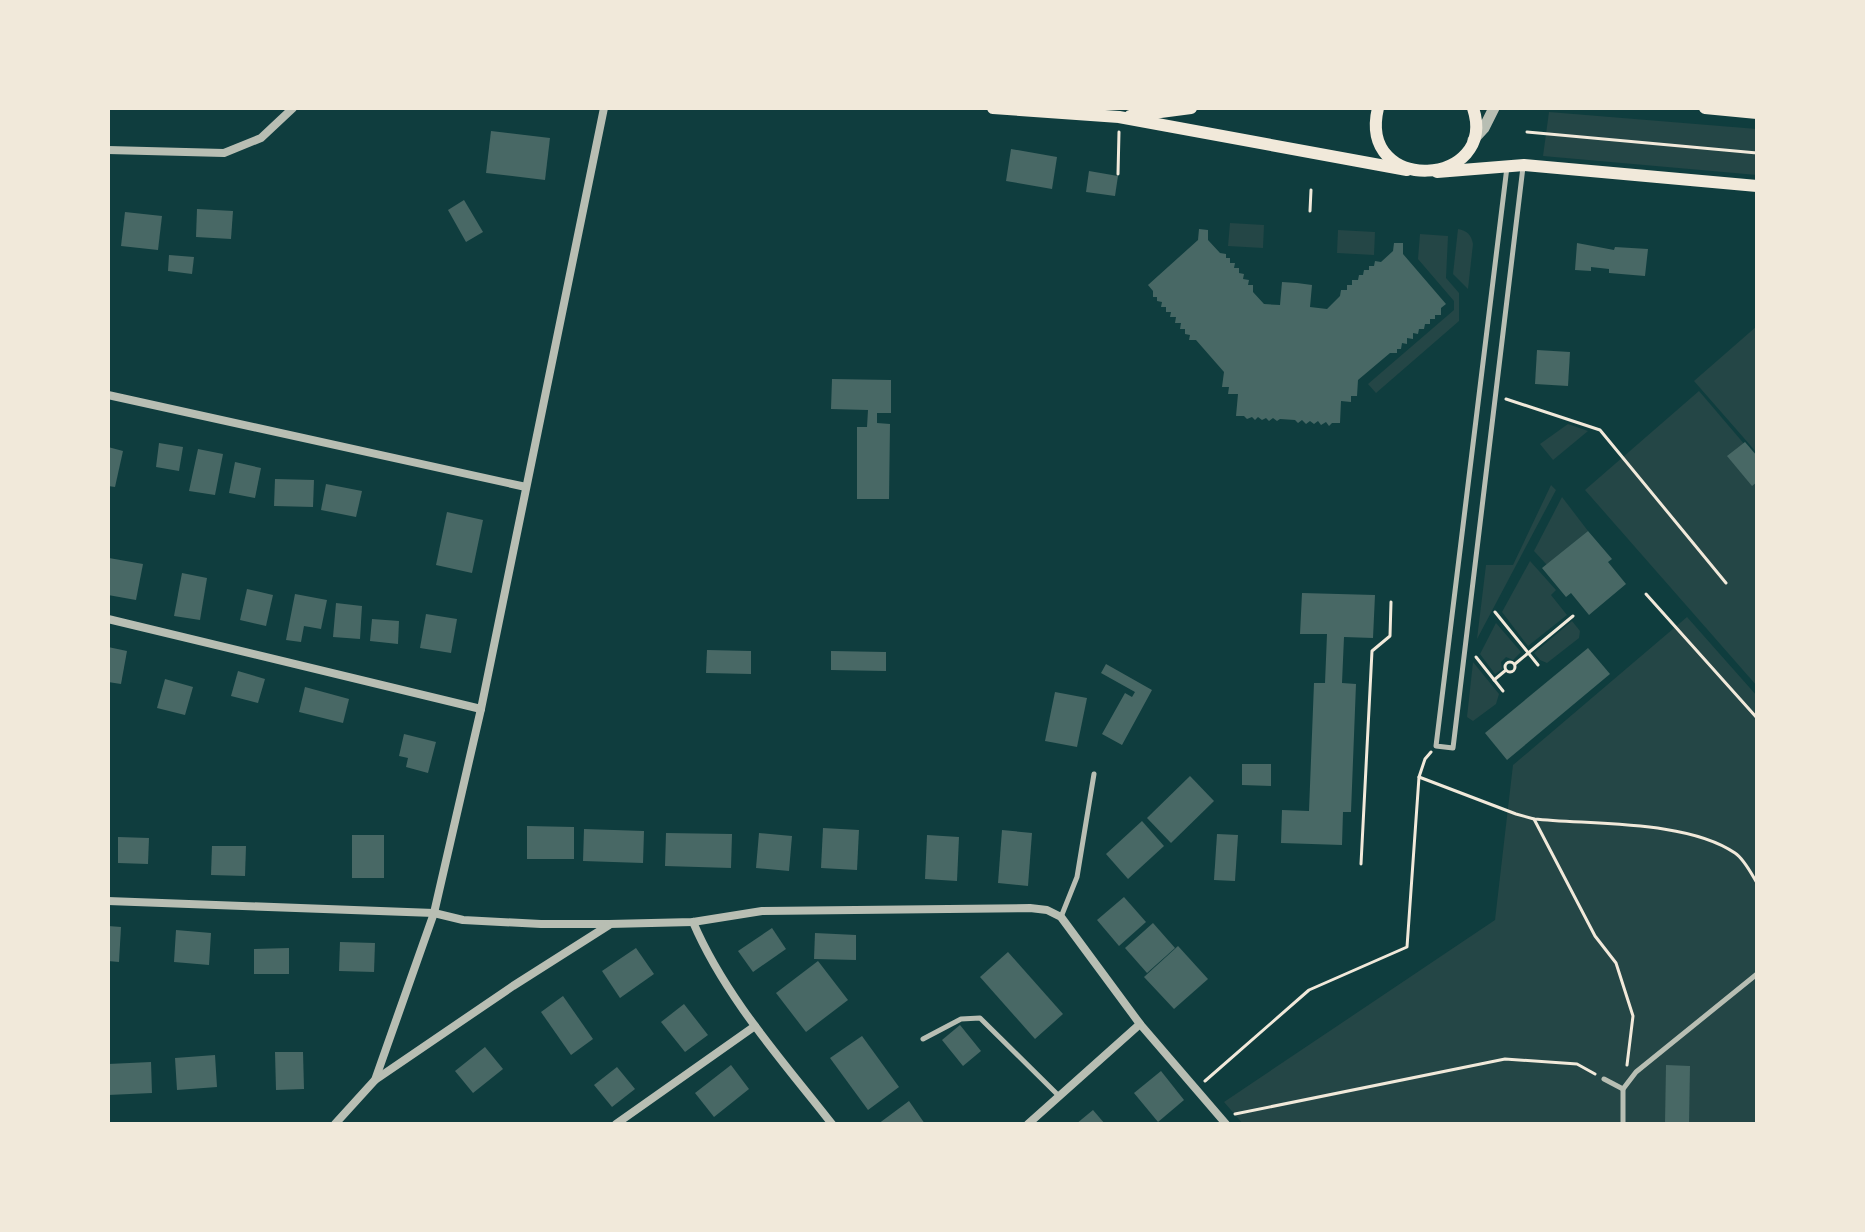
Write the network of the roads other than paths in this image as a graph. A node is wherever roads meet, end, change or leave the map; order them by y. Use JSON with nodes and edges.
{"nodes":[{"id":1,"x":293,"y":108,"type":"edge"},
{"id":2,"x":604,"y":108,"type":"edge"},
{"id":3,"x":993,"y":108,"type":"edge"},
{"id":4,"x":1191,"y":108,"type":"edge"},
{"id":5,"x":1371,"y":108,"type":"edge"},
{"id":6,"x":1378,"y":108,"type":"edge"},
{"id":7,"x":1473,"y":108,"type":"edge"},
{"id":8,"x":1494,"y":108,"type":"edge"},
{"id":9,"x":1705,"y":108,"type":"edge"},
{"id":10,"x":1756,"y":111,"type":"edge"},
{"id":11,"x":1119,"y":117,"type":"junction"},
{"id":12,"x":1376,"y":130,"type":"junction"},
{"id":13,"x":1473,"y":141,"type":"junction"},
{"id":14,"x":108,"y":150,"type":"edge"},
{"id":15,"x":1524,"y":165,"type":"junction"},
{"id":16,"x":1507,"y":166,"type":"junction"},
{"id":17,"x":1407,"y":170,"type":"junction"},
{"id":18,"x":1437,"y":172,"type":"junction"},
{"id":19,"x":1757,"y":186,"type":"edge"},
{"id":20,"x":108,"y":395,"type":"edge"},
{"id":21,"x":526,"y":487,"type":"junction"},
{"id":22,"x":108,"y":619,"type":"edge"},
{"id":23,"x":481,"y":709,"type":"junction"},
{"id":24,"x":1094,"y":774,"type":"dead end"},
{"id":25,"x":108,"y":901,"type":"edge"},
{"id":26,"x":434,"y":913,"type":"junction"},
{"id":27,"x":1061,"y":917,"type":"junction"},
{"id":28,"x":693,"y":922,"type":"junction"},
{"id":29,"x":609,"y":924,"type":"junction"},
{"id":30,"x":1757,"y":974,"type":"edge"},
{"id":31,"x":1140,"y":1024,"type":"junction"},
{"id":32,"x":755,"y":1026,"type":"junction"},
{"id":33,"x":923,"y":1039,"type":"dead end"},
{"id":34,"x":1604,"y":1079,"type":"road end"},
{"id":35,"x":375,"y":1080,"type":"junction"},
{"id":36,"x":1623,"y":1089,"type":"junction"},
{"id":37,"x":1059,"y":1096,"type":"junction"},
{"id":38,"x":1223,"y":1120,"type":"edge"},
{"id":39,"x":335,"y":1124,"type":"edge"},
{"id":40,"x":616,"y":1124,"type":"edge"},
{"id":41,"x":832,"y":1124,"type":"edge"},
{"id":42,"x":1028,"y":1124,"type":"edge"},
{"id":43,"x":1623,"y":1124,"type":"edge"}],
"edges":[{"from":1,"to":14,"type":"street"},
{"from":2,"to":21,"type":"street"},
{"from":3,"to":11,"type":"main road"},
{"from":4,"to":11,"type":"main road"},
{"from":5,"to":12,"type":"street"},
{"from":6,"to":12,"type":"main road"},
{"from":7,"to":13,"type":"main road"},
{"from":8,"to":13,"type":"street"},
{"from":9,"to":10,"type":"main road"},
{"from":11,"to":17,"type":"main road"},
{"from":12,"to":17,"type":"main road"},
{"from":13,"to":18,"type":"main road"},
{"from":15,"to":16,"type":"main road"},
{"from":15,"to":16,"type":"lane"},
{"from":15,"to":19,"type":"main road"},
{"from":16,"to":18,"type":"main road"},
{"from":17,"to":18,"type":"main road"},
{"from":20,"to":21,"type":"street"},
{"from":21,"to":23,"type":"street"},
{"from":22,"to":23,"type":"street"},
{"from":23,"to":26,"type":"street"},
{"from":24,"to":27,"type":"lane"},
{"from":25,"to":26,"type":"street"},
{"from":26,"to":29,"type":"street"},
{"from":26,"to":35,"type":"street"},
{"from":27,"to":28,"type":"street"},
{"from":27,"to":31,"type":"street"},
{"from":28,"to":29,"type":"street"},
{"from":28,"to":32,"type":"street"},
{"from":29,"to":35,"type":"street"},
{"from":30,"to":36,"type":"lane"},
{"from":31,"to":37,"type":"street"},
{"from":31,"to":38,"type":"street"},
{"from":32,"to":40,"type":"street"},
{"from":32,"to":41,"type":"street"},
{"from":33,"to":37,"type":"lane"},
{"from":34,"to":36,"type":"lane"},
{"from":35,"to":39,"type":"street"},
{"from":36,"to":43,"type":"lane"},
{"from":37,"to":42,"type":"street"}]}
